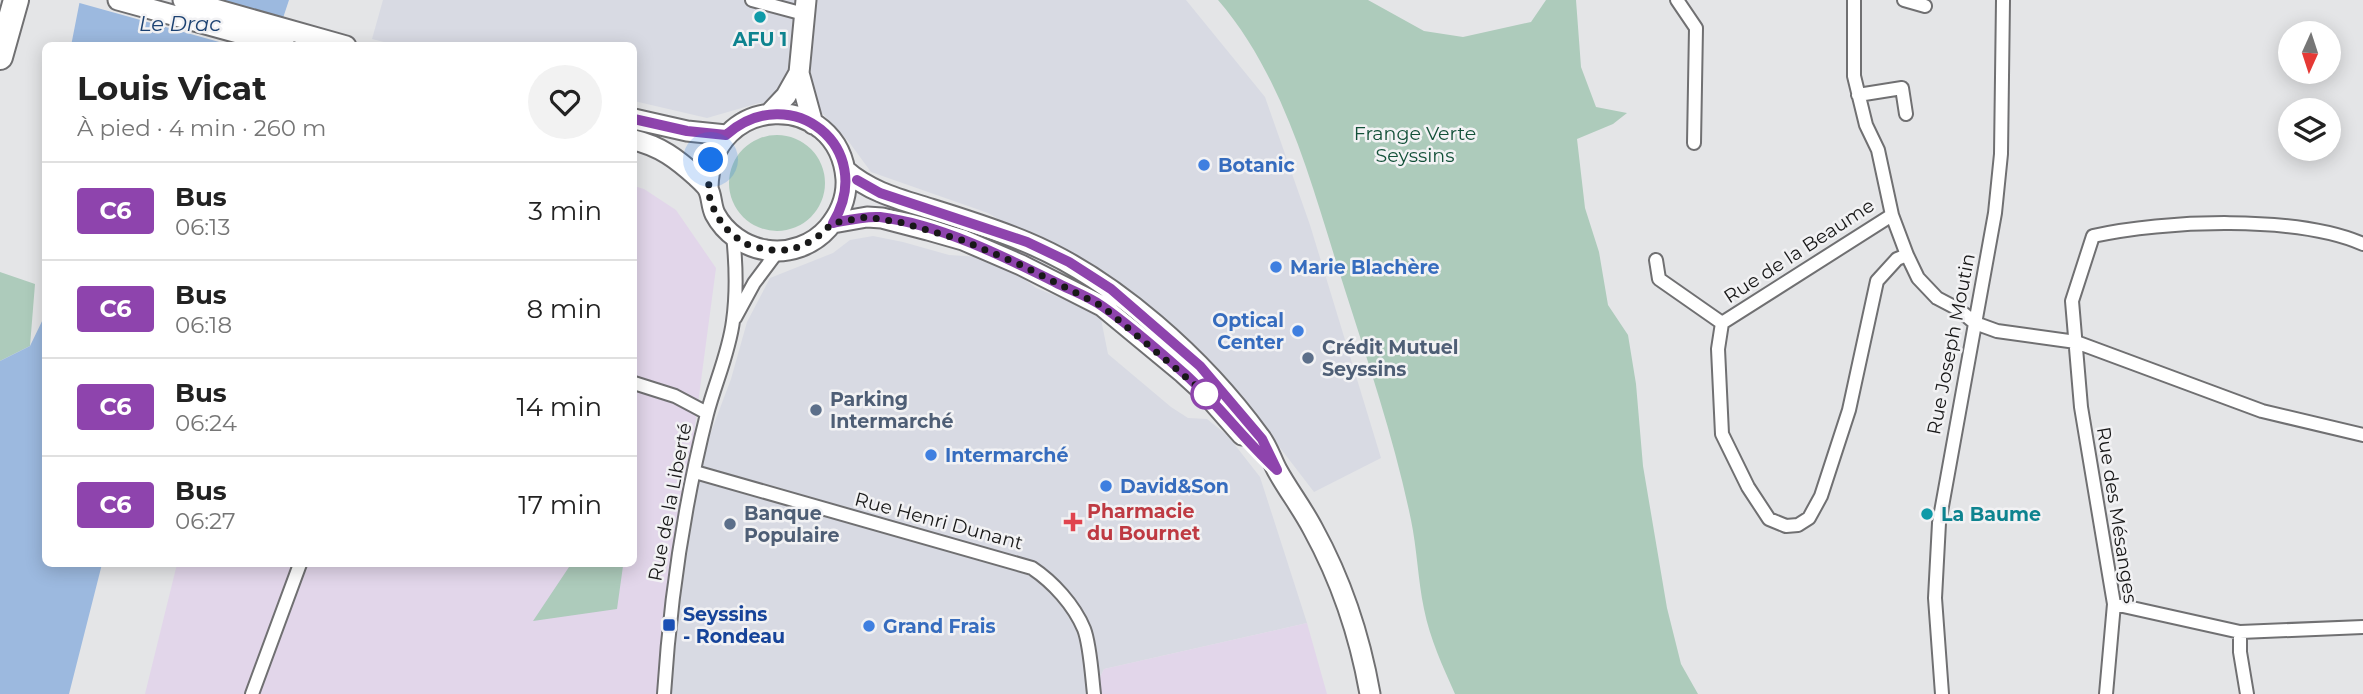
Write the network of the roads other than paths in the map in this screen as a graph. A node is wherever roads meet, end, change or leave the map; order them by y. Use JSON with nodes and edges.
{"nodes":[{"id":1,"x":4,"y":0,"type":"edge"},
{"id":2,"x":16,"y":0,"type":"edge"},
{"id":3,"x":118,"y":0,"type":"edge"},
{"id":4,"x":183,"y":0,"type":"edge"},
{"id":5,"x":752,"y":0,"type":"edge"},
{"id":6,"x":1676,"y":0,"type":"edge"},
{"id":7,"x":1854,"y":0,"type":"edge"},
{"id":8,"x":1904,"y":0,"type":"edge"},
{"id":9,"x":2003,"y":0,"type":"edge"},
{"id":10,"x":1925,"y":6,"type":"dead end"},
{"id":11,"x":805,"y":7,"type":"edge"},
{"id":12,"x":0,"y":11,"type":"edge"},
{"id":13,"x":270,"y":42,"type":"edge"},
{"id":14,"x":333,"y":42,"type":"edge"},
{"id":15,"x":0,"y":57,"type":"edge"},
{"id":16,"x":799,"y":73,"type":"junction"},
{"id":17,"x":1858,"y":95,"type":"junction"},
{"id":18,"x":769,"y":114,"type":"junction"},
{"id":19,"x":1906,"y":114,"type":"dead end"},
{"id":20,"x":637,"y":120,"type":"edge"},
{"id":21,"x":813,"y":124,"type":"junction"},
{"id":22,"x":726,"y":135,"type":"junction"},
{"id":23,"x":637,"y":141,"type":"edge"},
{"id":24,"x":1695,"y":143,"type":"dead end"},
{"id":25,"x":845,"y":170,"type":"junction"},
{"id":26,"x":708,"y":188,"type":"junction"},
{"id":27,"x":1892,"y":215,"type":"junction"},
{"id":28,"x":833,"y":223,"type":"junction"},
{"id":29,"x":733,"y":235,"type":"junction"},
{"id":30,"x":2363,"y":244,"type":"edge"},
{"id":31,"x":778,"y":251,"type":"junction"},
{"id":32,"x":1907,"y":255,"type":"junction"},
{"id":33,"x":1656,"y":260,"type":"dead end"},
{"id":34,"x":733,"y":321,"type":"junction"},
{"id":35,"x":1722,"y":323,"type":"junction"},
{"id":36,"x":1975,"y":323,"type":"junction"},
{"id":37,"x":2076,"y":342,"type":"junction"},
{"id":38,"x":637,"y":384,"type":"edge"},
{"id":39,"x":707,"y":413,"type":"junction"},
{"id":40,"x":2363,"y":435,"type":"edge"},
{"id":41,"x":1277,"y":470,"type":"junction"},
{"id":42,"x":695,"y":472,"type":"junction"},
{"id":43,"x":299,"y":567,"type":"edge"},
{"id":44,"x":2114,"y":604,"type":"junction"},
{"id":45,"x":2363,"y":627,"type":"edge"},
{"id":46,"x":2240,"y":632,"type":"junction"},
{"id":47,"x":252,"y":694,"type":"edge"},
{"id":48,"x":664,"y":694,"type":"edge"},
{"id":49,"x":1094,"y":694,"type":"edge"},
{"id":50,"x":1370,"y":694,"type":"edge"},
{"id":51,"x":1942,"y":694,"type":"edge"},
{"id":52,"x":2106,"y":694,"type":"edge"},
{"id":53,"x":2247,"y":694,"type":"edge"}],
"edges":[{"from":1,"to":12,"type":"highway"},
{"from":2,"to":15,"type":"highway"},
{"from":3,"to":13,"type":"main road"},
{"from":4,"to":14,"type":"main road"},
{"from":5,"to":11,"type":"street"},
{"from":6,"to":24,"type":"street"},
{"from":7,"to":17,"type":"street"},
{"from":8,"to":10,"type":"street"},
{"from":9,"to":36,"type":"street","name":"Rue Joseph Moutin"},
{"from":11,"to":16,"type":"main road"},
{"from":16,"to":18,"type":"main road"},
{"from":16,"to":21,"type":"main road"},
{"from":17,"to":19,"type":"street"},
{"from":17,"to":27,"type":"street"},
{"from":18,"to":21,"type":"main road"},
{"from":18,"to":22,"type":"main road"},
{"from":20,"to":22,"type":"main road"},
{"from":21,"to":25,"type":"main road"},
{"from":22,"to":26,"type":"main road"},
{"from":23,"to":26,"type":"main road"},
{"from":25,"to":28,"type":"main road"},
{"from":25,"to":41,"type":"main road"},
{"from":26,"to":29,"type":"main road"},
{"from":27,"to":32,"type":"street"},
{"from":27,"to":35,"type":"street","name":"Rue de la Beaume"},
{"from":28,"to":31,"type":"main road"},
{"from":28,"to":41,"type":"main road"},
{"from":29,"to":31,"type":"main road"},
{"from":29,"to":34,"type":"street","name":"Rue de la Liberté"},
{"from":30,"to":37,"type":"street","name":"Rue des Mésanges"},
{"from":31,"to":34,"type":"street","name":"Rue de la Liberté"},
{"from":32,"to":35,"type":"street","name":"Rue de la Beaume"},
{"from":32,"to":36,"type":"street"},
{"from":33,"to":35,"type":"street"},
{"from":34,"to":39,"type":"street","name":"Rue de la Liberté"},
{"from":36,"to":37,"type":"street"},
{"from":36,"to":51,"type":"street","name":"Rue Joseph Moutin"},
{"from":37,"to":40,"type":"street"},
{"from":37,"to":44,"type":"street","name":"Rue des Mésanges"},
{"from":38,"to":39,"type":"street"},
{"from":39,"to":42,"type":"street","name":"Rue de la Liberté"},
{"from":41,"to":50,"type":"main road"},
{"from":42,"to":48,"type":"street","name":"Rue de la Liberté"},
{"from":42,"to":49,"type":"street","name":"Rue Henri Dunant"},
{"from":43,"to":47,"type":"street"},
{"from":44,"to":46,"type":"street"},
{"from":44,"to":52,"type":"street","name":"Rue des Mésanges"},
{"from":45,"to":46,"type":"street"},
{"from":46,"to":53,"type":"street"}]}
